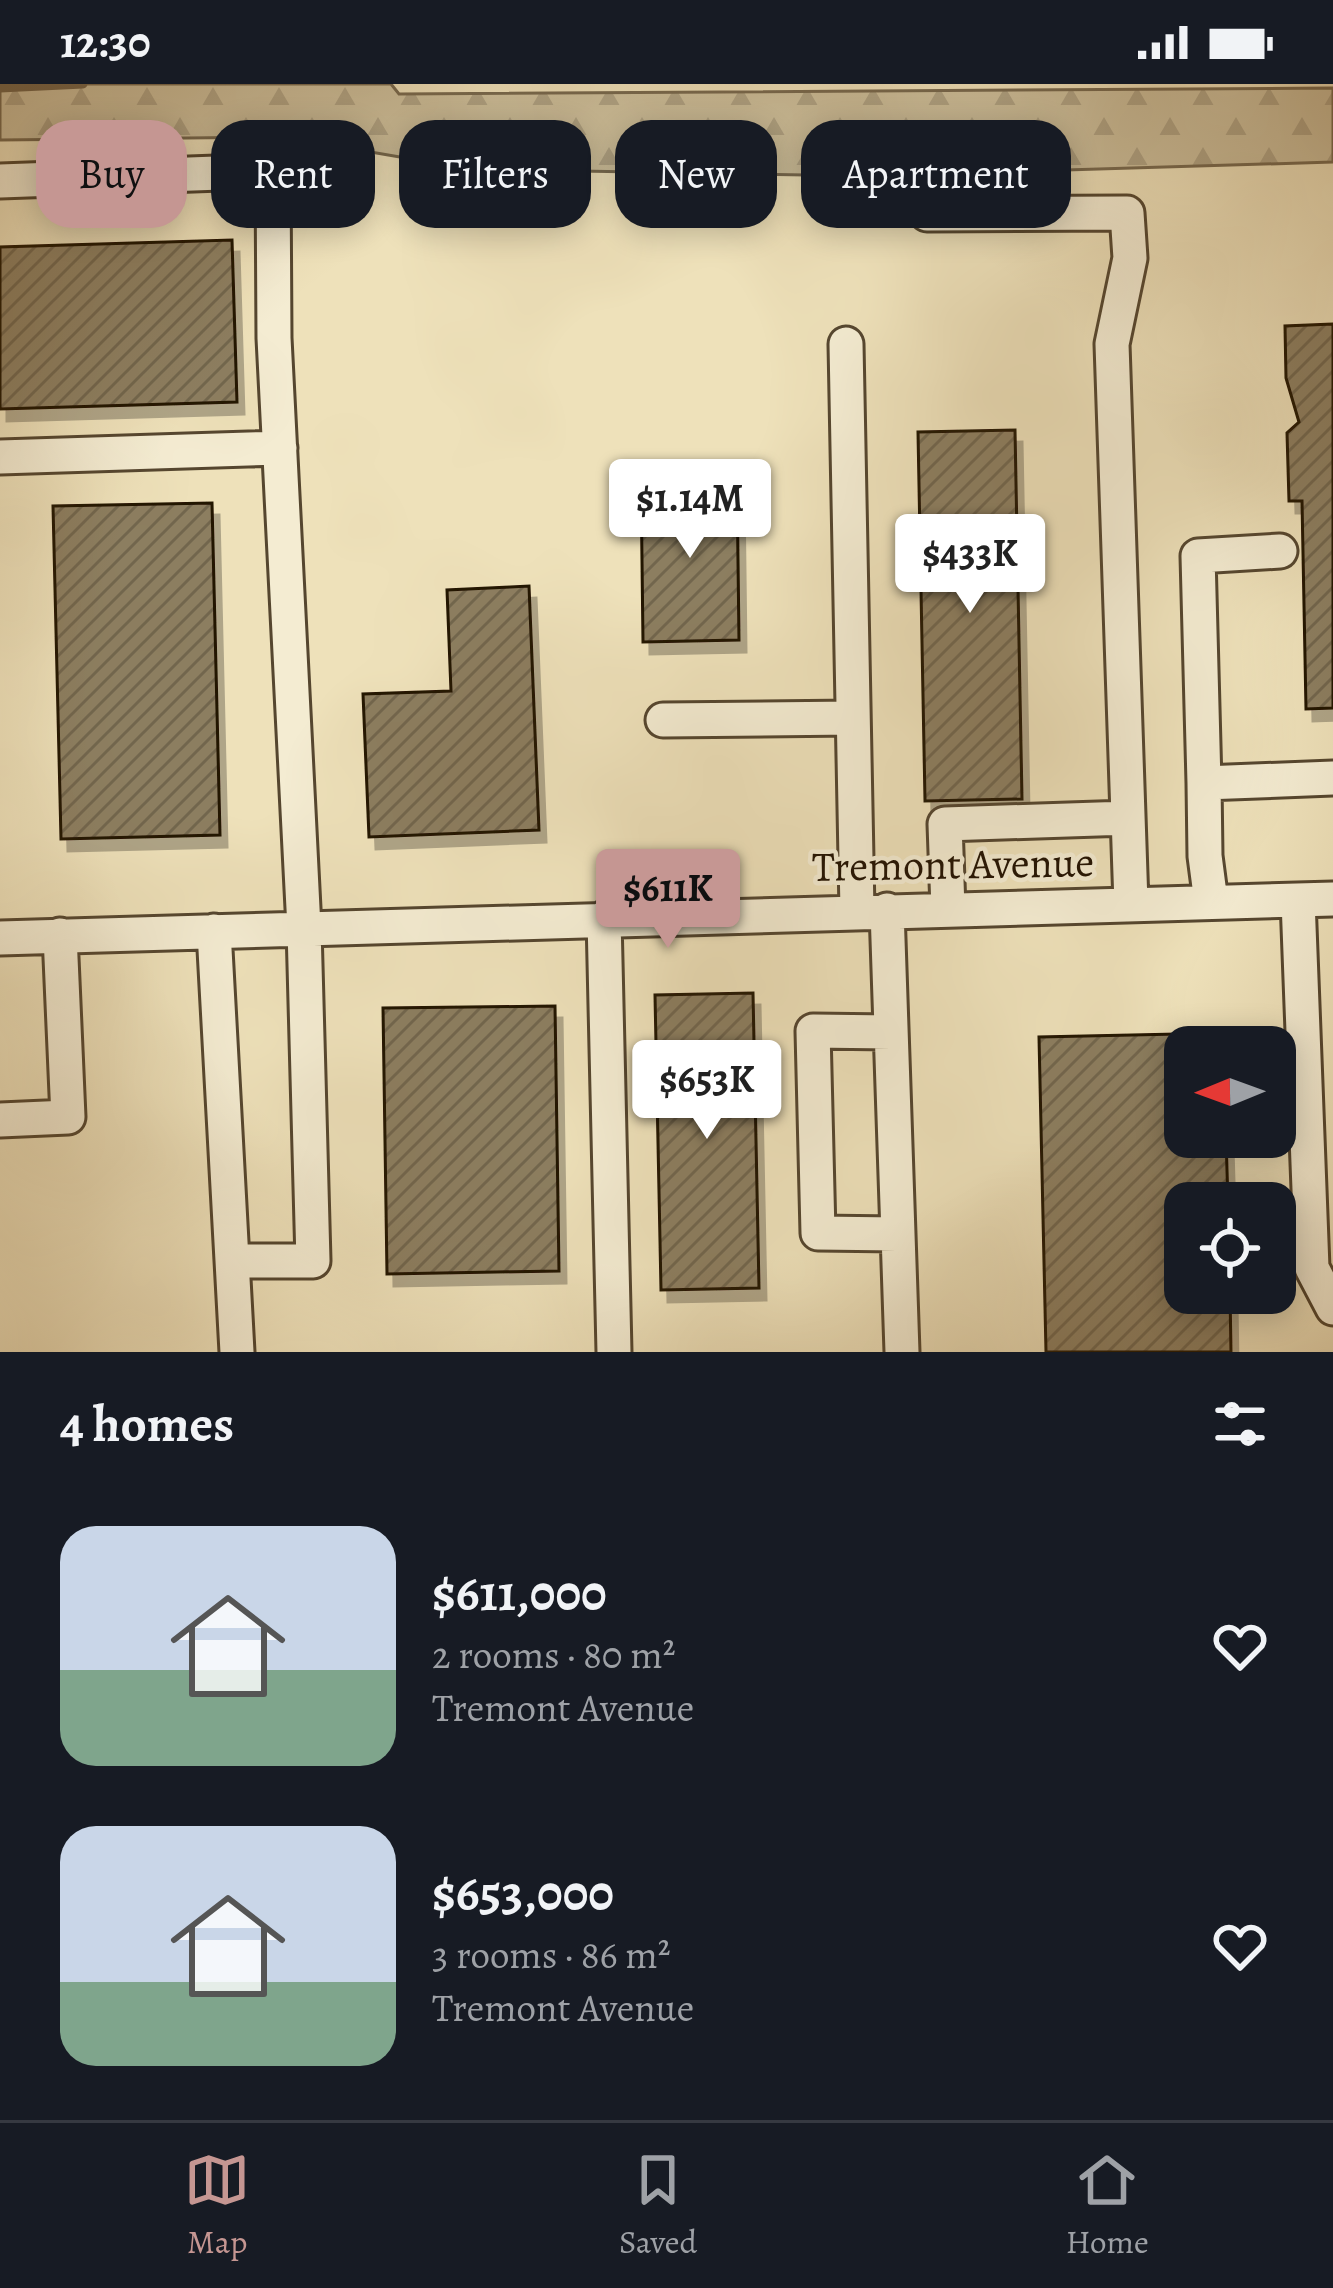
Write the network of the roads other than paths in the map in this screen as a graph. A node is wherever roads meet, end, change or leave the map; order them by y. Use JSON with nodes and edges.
{"nodes":[{"id":1,"x":0,"y":181,"type":"edge"},
{"id":2,"x":1071,"y":213,"type":"edge"},
{"id":3,"x":845,"y":344,"type":"dead end"},
{"id":4,"x":280,"y":448,"type":"junction"},
{"id":5,"x":0,"y":457,"type":"edge"},
{"id":6,"x":1280,"y":551,"type":"dead end"},
{"id":7,"x":853,"y":718,"type":"junction"},
{"id":8,"x":663,"y":720,"type":"dead end"},
{"id":9,"x":1333,"y":778,"type":"edge"},
{"id":10,"x":1204,"y":783,"type":"junction"},
{"id":11,"x":1128,"y":818,"type":"junction"},
{"id":12,"x":1333,"y":899,"type":"edge"},
{"id":13,"x":1298,"y":900,"type":"junction"},
{"id":14,"x":1211,"y":902,"type":"junction"},
{"id":15,"x":1131,"y":904,"type":"junction"},
{"id":16,"x":948,"y":909,"type":"junction"},
{"id":17,"x":872,"y":911,"type":"junction"},
{"id":18,"x":604,"y":918,"type":"junction"},
{"id":19,"x":304,"y":928,"type":"junction"},
{"id":20,"x":214,"y":931,"type":"junction"},
{"id":21,"x":61,"y":935,"type":"junction"},
{"id":22,"x":0,"y":938,"type":"edge"},
{"id":23,"x":891,"y":1032,"type":"junction"},
{"id":24,"x":0,"y":1120,"type":"edge"},
{"id":25,"x":897,"y":1234,"type":"junction"},
{"id":26,"x":232,"y":1261,"type":"junction"},
{"id":27,"x":1333,"y":1308,"type":"edge"},
{"id":28,"x":237,"y":1352,"type":"edge"},
{"id":29,"x":614,"y":1352,"type":"edge"},
{"id":30,"x":902,"y":1352,"type":"edge"}],
"edges":[{"from":1,"to":4,"type":"street"},
{"from":2,"to":11,"type":"street"},
{"from":3,"to":7,"type":"street"},
{"from":4,"to":5,"type":"street"},
{"from":4,"to":19,"type":"street"},
{"from":6,"to":10,"type":"street"},
{"from":7,"to":8,"type":"street"},
{"from":7,"to":17,"type":"street"},
{"from":9,"to":10,"type":"street"},
{"from":10,"to":14,"type":"street"},
{"from":11,"to":15,"type":"street"},
{"from":11,"to":16,"type":"street"},
{"from":12,"to":13,"type":"street","name":"Tremont Avenue"},
{"from":13,"to":14,"type":"street","name":"Tremont Avenue"},
{"from":13,"to":27,"type":"street"},
{"from":14,"to":15,"type":"street","name":"Tremont Avenue"},
{"from":15,"to":16,"type":"street","name":"Tremont Avenue"},
{"from":16,"to":17,"type":"street","name":"Tremont Avenue"},
{"from":17,"to":18,"type":"street","name":"Tremont Avenue"},
{"from":17,"to":23,"type":"street"},
{"from":18,"to":19,"type":"street","name":"Tremont Avenue"},
{"from":18,"to":29,"type":"street"},
{"from":19,"to":20,"type":"street","name":"Tremont Avenue"},
{"from":19,"to":26,"type":"street"},
{"from":20,"to":21,"type":"street","name":"Tremont Avenue"},
{"from":20,"to":26,"type":"street"},
{"from":21,"to":22,"type":"street","name":"Tremont Avenue"},
{"from":21,"to":24,"type":"street"},
{"from":23,"to":25,"type":"street"},
{"from":23,"to":25,"type":"street"},
{"from":25,"to":30,"type":"street"},
{"from":26,"to":28,"type":"street"}]}
